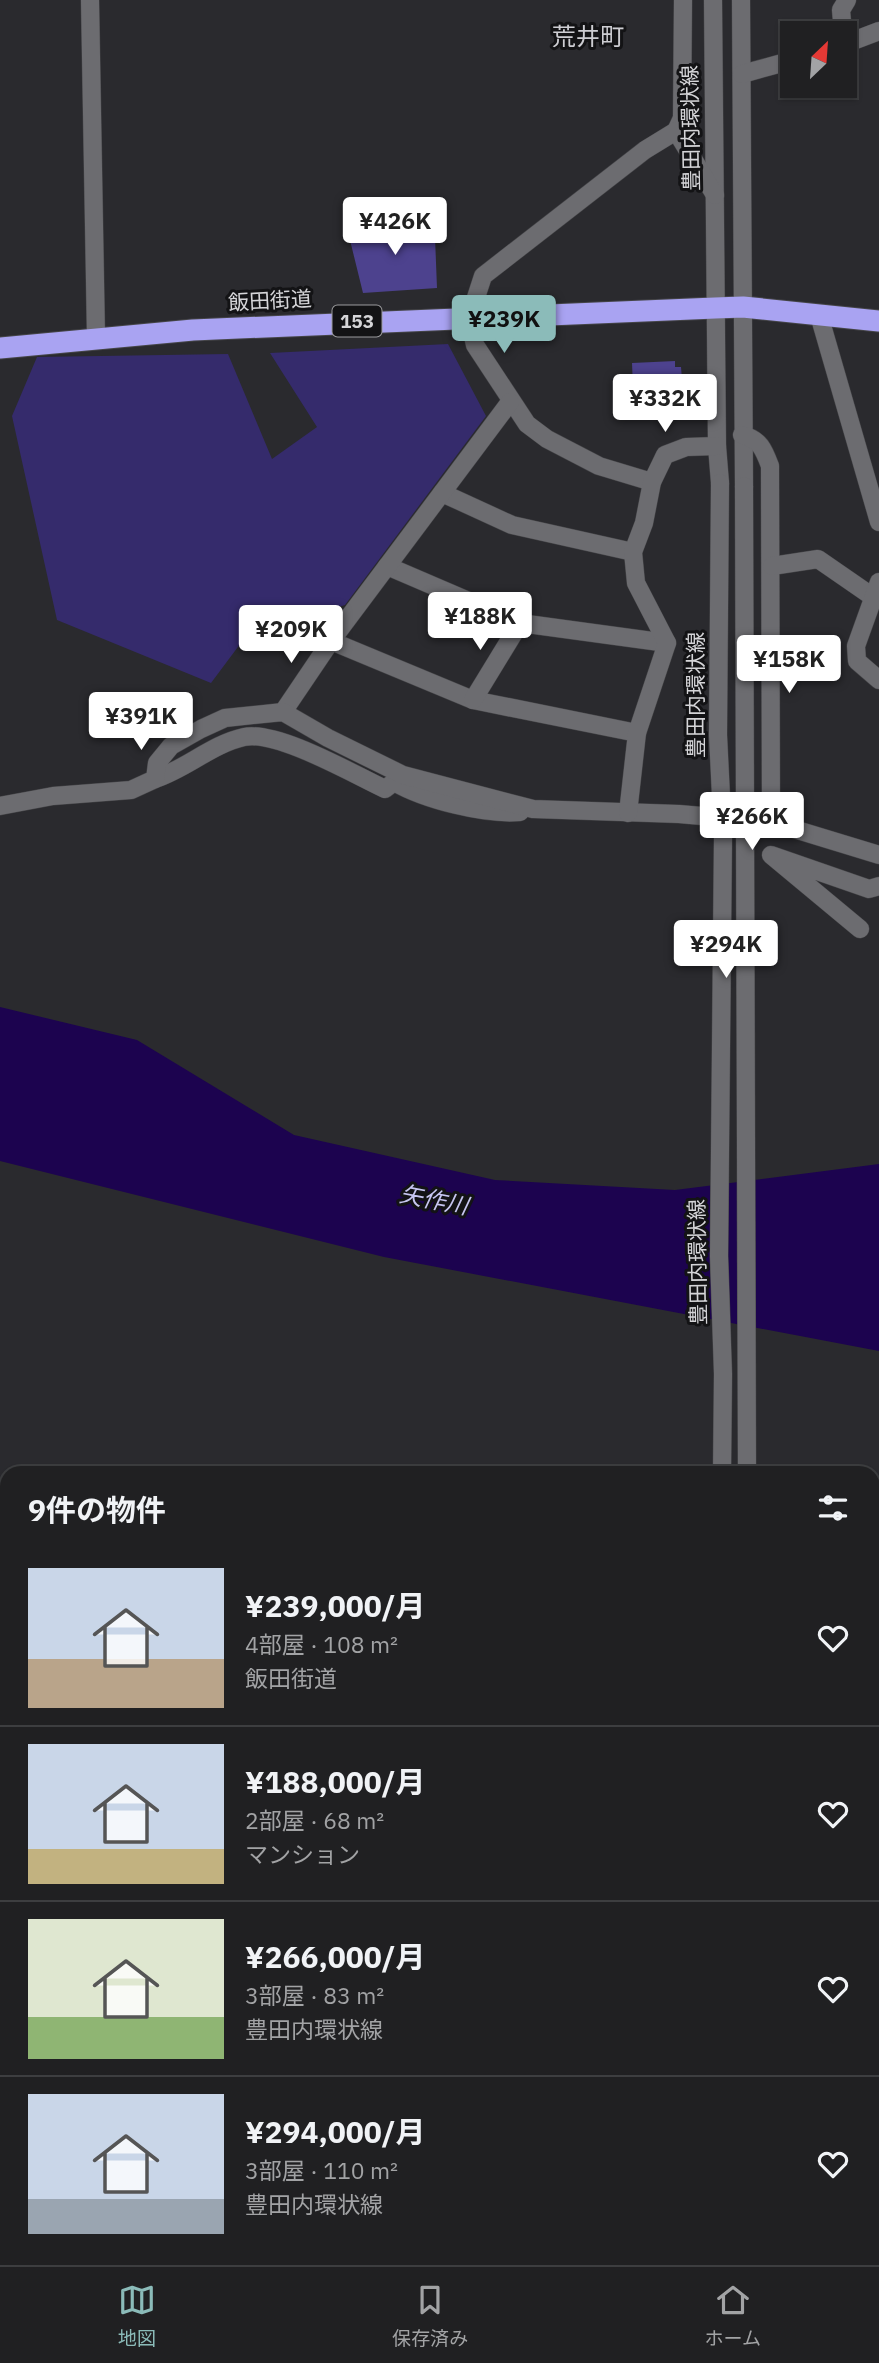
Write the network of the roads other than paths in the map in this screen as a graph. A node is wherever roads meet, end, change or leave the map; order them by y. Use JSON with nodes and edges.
{"nodes":[{"id":1,"x":90,"y":0,"type":"edge"},
{"id":2,"x":683,"y":0,"type":"edge"},
{"id":3,"x":713,"y":0,"type":"edge"},
{"id":4,"x":741,"y":0,"type":"edge"},
{"id":5,"x":847,"y":0,"type":"edge"},
{"id":6,"x":842,"y":21,"type":"edge"},
{"id":7,"x":879,"y":31,"type":"edge"},
{"id":8,"x":858,"y":39,"type":"edge"},
{"id":9,"x":780,"y":64,"type":"edge"},
{"id":10,"x":742,"y":74,"type":"junction"},
{"id":11,"x":676,"y":131,"type":"junction"},
{"id":12,"x":715,"y":195,"type":"junction"},
{"id":13,"x":743,"y":307,"type":"junction"},
{"id":14,"x":715,"y":308,"type":"junction"},
{"id":15,"x":819,"y":315,"type":"junction"},
{"id":16,"x":469,"y":319,"type":"junction"},
{"id":17,"x":879,"y":321,"type":"edge"},
{"id":18,"x":96,"y":337,"type":"junction"},
{"id":19,"x":0,"y":348,"type":"edge"},
{"id":20,"x":510,"y":402,"type":"junction"},
{"id":21,"x":742,"y":435,"type":"junction"},
{"id":22,"x":717,"y":446,"type":"junction"},
{"id":23,"x":652,"y":482,"type":"junction"},
{"id":24,"x":442,"y":493,"type":"junction"},
{"id":25,"x":879,"y":522,"type":"edge"},
{"id":26,"x":633,"y":552,"type":"junction"},
{"id":27,"x":387,"y":566,"type":"junction"},
{"id":28,"x":772,"y":566,"type":"junction"},
{"id":29,"x":876,"y":590,"type":"edge"},
{"id":30,"x":520,"y":623,"type":"junction"},
{"id":31,"x":331,"y":640,"type":"junction"},
{"id":32,"x":667,"y":643,"type":"junction"},
{"id":33,"x":879,"y":680,"type":"edge"},
{"id":34,"x":472,"y":700,"type":"junction"},
{"id":35,"x":283,"y":712,"type":"junction"},
{"id":36,"x":637,"y":733,"type":"junction"},
{"id":37,"x":155,"y":779,"type":"junction"},
{"id":38,"x":0,"y":806,"type":"edge"},
{"id":39,"x":533,"y":809,"type":"junction"},
{"id":40,"x":628,"y":813,"type":"junction"},
{"id":41,"x":771,"y":822,"type":"junction"},
{"id":42,"x":879,"y":855,"type":"edge"},
{"id":43,"x":876,"y":892,"type":"edge"},
{"id":44,"x":860,"y":929,"type":"dead end"},
{"id":45,"x":722,"y":1466,"type":"edge"},
{"id":46,"x":747,"y":1466,"type":"edge"}],
"edges":[{"from":1,"to":18,"type":"street"},
{"from":2,"to":11,"type":"street"},
{"from":3,"to":12,"type":"street","name":"豊田内環状線"},
{"from":4,"to":10,"type":"street"},
{"from":5,"to":6,"type":"street"},
{"from":7,"to":8,"type":"street"},
{"from":9,"to":10,"type":"street"},
{"from":10,"to":13,"type":"street"},
{"from":11,"to":12,"type":"street"},
{"from":11,"to":16,"type":"street"},
{"from":12,"to":14,"type":"street","name":"豊田内環状線"},
{"from":13,"to":14,"type":"highway","name":"飯田街道","number":"153"},
{"from":13,"to":15,"type":"highway","name":"飯田街道","number":"153"},
{"from":13,"to":21,"type":"street"},
{"from":14,"to":16,"type":"highway","name":"飯田街道","number":"153"},
{"from":14,"to":22,"type":"street","name":"豊田内環状線"},
{"from":15,"to":17,"type":"highway","name":"飯田街道","number":"153"},
{"from":15,"to":25,"type":"street"},
{"from":16,"to":18,"type":"highway","name":"飯田街道","number":"153"},
{"from":16,"to":20,"type":"street"},
{"from":18,"to":19,"type":"highway","name":"飯田街道","number":"153"},
{"from":20,"to":23,"type":"street"},
{"from":20,"to":24,"type":"street"},
{"from":21,"to":28,"type":"street"},
{"from":21,"to":46,"type":"street","bridge":true},
{"from":22,"to":23,"type":"street"},
{"from":22,"to":45,"type":"street","name":"豊田内環状線","bridge":true},
{"from":23,"to":26,"type":"street"},
{"from":24,"to":26,"type":"street"},
{"from":24,"to":27,"type":"street"},
{"from":26,"to":32,"type":"street"},
{"from":27,"to":30,"type":"street"},
{"from":27,"to":31,"type":"street"},
{"from":28,"to":29,"type":"street"},
{"from":28,"to":41,"type":"street"},
{"from":29,"to":33,"type":"street"},
{"from":30,"to":32,"type":"street"},
{"from":30,"to":34,"type":"street"},
{"from":31,"to":34,"type":"street"},
{"from":31,"to":35,"type":"street"},
{"from":32,"to":36,"type":"street"},
{"from":34,"to":36,"type":"street"},
{"from":35,"to":37,"type":"street"},
{"from":35,"to":39,"type":"street"},
{"from":36,"to":40,"type":"street"},
{"from":37,"to":38,"type":"street"},
{"from":37,"to":39,"type":"street"},
{"from":39,"to":40,"type":"street"},
{"from":40,"to":41,"type":"street"},
{"from":41,"to":42,"type":"street"},
{"from":43,"to":44,"type":"street"}]}
